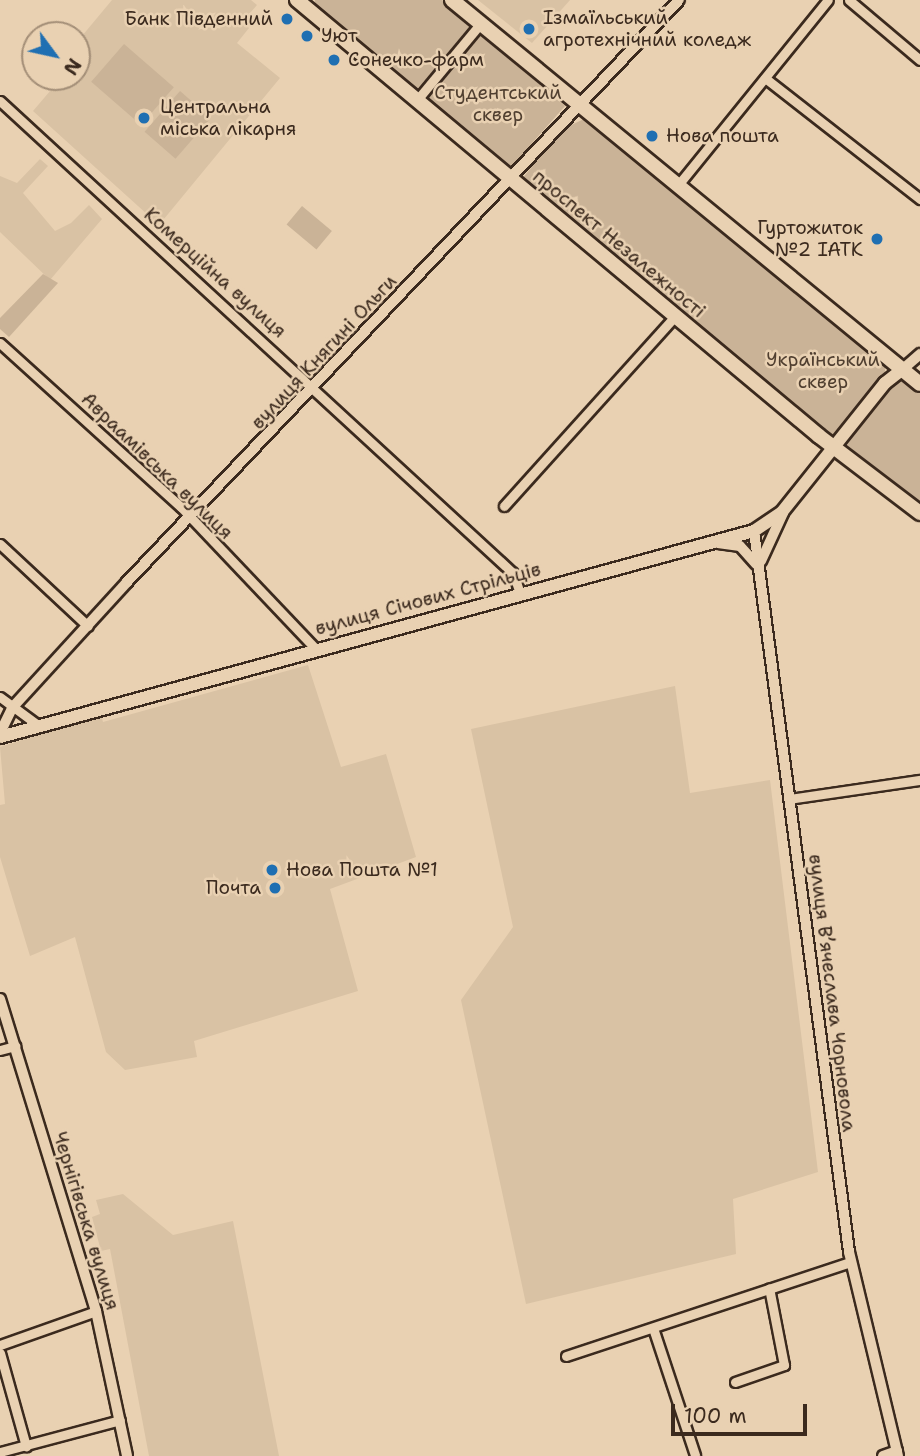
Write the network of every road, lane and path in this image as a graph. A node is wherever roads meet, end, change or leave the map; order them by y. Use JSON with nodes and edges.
{"nodes":[{"id":1,"x":452,"y":0,"type":"edge"},
{"id":2,"x":679,"y":0,"type":"edge"},
{"id":3,"x":828,"y":0,"type":"edge"},
{"id":4,"x":849,"y":0,"type":"edge"},
{"id":5,"x":301,"y":1,"type":"edge"},
{"id":6,"x":480,"y":24,"type":"junction"},
{"id":7,"x":920,"y":61,"type":"edge"},
{"id":8,"x":765,"y":78,"type":"junction"},
{"id":9,"x":417,"y":100,"type":"junction"},
{"id":10,"x":0,"y":101,"type":"edge"},
{"id":11,"x":578,"y":104,"type":"junction"},
{"id":12,"x":510,"y":179,"type":"junction"},
{"id":13,"x":678,"y":186,"type":"junction"},
{"id":14,"x":920,"y":199,"type":"edge"},
{"id":15,"x":675,"y":316,"type":"junction"},
{"id":16,"x":0,"y":343,"type":"edge"},
{"id":17,"x":920,"y":354,"type":"edge"},
{"id":18,"x":903,"y":369,"type":"junction"},
{"id":19,"x":920,"y":384,"type":"edge"},
{"id":20,"x":315,"y":389,"type":"junction"},
{"id":21,"x":836,"y":449,"type":"junction"},
{"id":22,"x":504,"y":506,"type":"dead end"},
{"id":23,"x":788,"y":506,"type":"junction"},
{"id":24,"x":920,"y":513,"type":"edge"},
{"id":25,"x":190,"y":516,"type":"junction"},
{"id":26,"x":754,"y":531,"type":"junction"},
{"id":27,"x":711,"y":543,"type":"junction"},
{"id":28,"x":0,"y":544,"type":"edge"},
{"id":29,"x":759,"y":571,"type":"junction"},
{"id":30,"x":520,"y":593,"type":"junction"},
{"id":31,"x":88,"y":626,"type":"junction"},
{"id":32,"x":315,"y":648,"type":"junction"},
{"id":33,"x":0,"y":697,"type":"edge"},
{"id":34,"x":12,"y":708,"type":"junction"},
{"id":35,"x":0,"y":721,"type":"edge"},
{"id":36,"x":39,"y":726,"type":"junction"},
{"id":37,"x":0,"y":735,"type":"edge"},
{"id":38,"x":920,"y":780,"type":"edge"},
{"id":39,"x":789,"y":799,"type":"junction"},
{"id":40,"x":0,"y":999,"type":"edge"},
{"id":41,"x":15,"y":1046,"type":"junction"},
{"id":42,"x":0,"y":1051,"type":"edge"},
{"id":43,"x":850,"y":1262,"type":"junction"},
{"id":44,"x":769,"y":1288,"type":"junction"},
{"id":45,"x":96,"y":1311,"type":"junction"},
{"id":46,"x":653,"y":1328,"type":"junction"},
{"id":47,"x":0,"y":1345,"type":"edge"},
{"id":48,"x":0,"y":1353,"type":"edge"},
{"id":49,"x":566,"y":1356,"type":"dead end"},
{"id":50,"x":735,"y":1381,"type":"dead end"},
{"id":51,"x":120,"y":1420,"type":"junction"},
{"id":52,"x":26,"y":1446,"type":"junction"},
{"id":53,"x":0,"y":1452,"type":"edge"},
{"id":54,"x":897,"y":1453,"type":"edge"},
{"id":55,"x":695,"y":1455,"type":"edge"},
{"id":56,"x":127,"y":1456,"type":"edge"},
{"id":57,"x":883,"y":1456,"type":"edge"}],
"edges":[{"from":1,"to":6,"type":"main road"},
{"from":2,"to":11,"type":"street","name":"вулиця Княгині Ольги"},
{"from":3,"to":8,"type":"street"},
{"from":4,"to":7,"type":"street"},
{"from":5,"to":9,"type":"main road","name":"проспект Незалежності"},
{"from":6,"to":9,"type":"street"},
{"from":6,"to":11,"type":"main road"},
{"from":8,"to":13,"type":"street"},
{"from":8,"to":14,"type":"street"},
{"from":9,"to":12,"type":"main road","name":"проспект Незалежності"},
{"from":10,"to":20,"type":"street","name":"Комерційна вулиця"},
{"from":11,"to":12,"type":"street","name":"вулиця Княгині Ольги"},
{"from":11,"to":13,"type":"main road"},
{"from":12,"to":15,"type":"main road","name":"проспект Незалежності"},
{"from":12,"to":20,"type":"street","name":"вулиця Княгині Ольги"},
{"from":13,"to":18,"type":"main road"},
{"from":15,"to":21,"type":"main road","name":"проспект Незалежності"},
{"from":15,"to":22,"type":"street"},
{"from":16,"to":25,"type":"street","name":"Авраамівська вулиця"},
{"from":17,"to":18,"type":"street"},
{"from":18,"to":19,"type":"main road"},
{"from":18,"to":21,"type":"main road","name":"вулиця Січових Стрільців"},
{"from":20,"to":25,"type":"street","name":"вулиця Княгині Ольги"},
{"from":20,"to":30,"type":"street","name":"Комерційна вулиця"},
{"from":21,"to":23,"type":"main road","name":"вулиця Січових Стрільців"},
{"from":21,"to":24,"type":"main road","name":"проспект Незалежності"},
{"from":23,"to":26,"type":"main road","name":"вулиця Січових Стрільців"},
{"from":23,"to":29,"type":"street"},
{"from":25,"to":31,"type":"street","name":"вулиця Княгині Ольги"},
{"from":25,"to":32,"type":"street","name":"Авраамівська вулиця"},
{"from":26,"to":27,"type":"main road","name":"вулиця Січових Стрільців"},
{"from":26,"to":29,"type":"street","name":"вулиця Вʼячеслава Чорновола"},
{"from":27,"to":29,"type":"street"},
{"from":27,"to":30,"type":"main road","name":"вулиця Січових Стрільців"},
{"from":28,"to":31,"type":"street"},
{"from":29,"to":39,"type":"street","name":"вулиця Вʼячеслава Чорновола"},
{"from":30,"to":32,"type":"main road","name":"вулиця Січових Стрільців"},
{"from":31,"to":34,"type":"street","name":"вулиця Княгині Ольги"},
{"from":32,"to":36,"type":"main road","name":"вулиця Січових Стрільців"},
{"from":33,"to":34,"type":"street"},
{"from":34,"to":35,"type":"street"},
{"from":34,"to":36,"type":"street"},
{"from":34,"to":37,"type":"street","name":"вулиця Княгині Ольги"},
{"from":36,"to":37,"type":"main road","name":"вулиця Січових Стрільців"},
{"from":38,"to":39,"type":"street"},
{"from":39,"to":43,"type":"street","name":"вулиця Вʼячеслава Чорновола"},
{"from":40,"to":41,"type":"street","name":"Чернігівська вулиця"},
{"from":41,"to":42,"type":"street"},
{"from":41,"to":45,"type":"street","name":"Чернігівська вулиця"},
{"from":43,"to":44,"type":"street"},
{"from":43,"to":54,"type":"street","name":"вулиця Вʼячеслава Чорновола"},
{"from":44,"to":46,"type":"street"},
{"from":44,"to":50,"type":"street"},
{"from":45,"to":47,"type":"street"},
{"from":45,"to":51,"type":"street","name":"Чернігівська вулиця"},
{"from":46,"to":49,"type":"street"},
{"from":46,"to":55,"type":"street"},
{"from":48,"to":52,"type":"street"},
{"from":51,"to":52,"type":"street"},
{"from":51,"to":56,"type":"street","name":"Чернігівська вулиця"},
{"from":52,"to":53,"type":"street"},
{"from":54,"to":57,"type":"street"}]}
